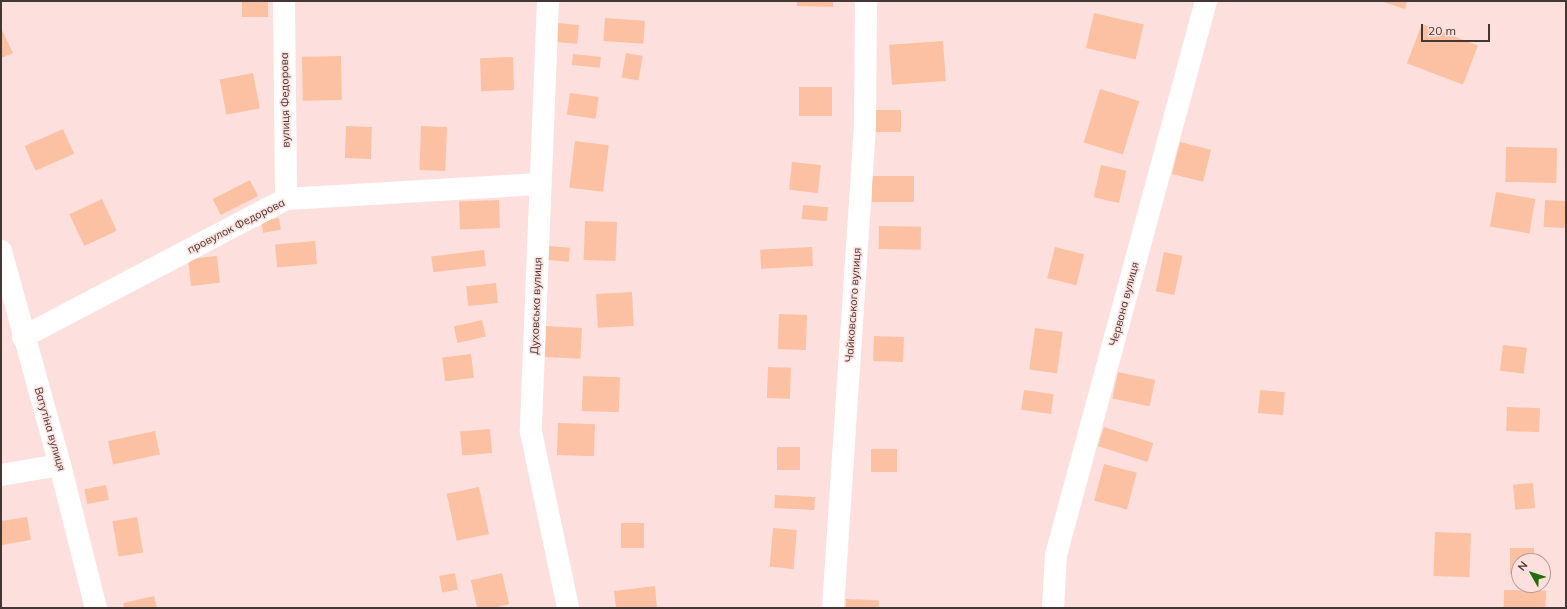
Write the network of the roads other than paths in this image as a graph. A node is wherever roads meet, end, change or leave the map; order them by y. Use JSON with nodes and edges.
{"nodes":[{"id":1,"x":284,"y":1,"type":"edge"},
{"id":2,"x":548,"y":1,"type":"edge"},
{"id":3,"x":866,"y":1,"type":"edge"},
{"id":4,"x":1206,"y":1,"type":"edge"},
{"id":5,"x":541,"y":184,"type":"junction"},
{"id":6,"x":286,"y":199,"type":"junction"},
{"id":7,"x":1,"y":251,"type":"edge"},
{"id":8,"x":24,"y":337,"type":"junction"},
{"id":9,"x":60,"y":465,"type":"junction"},
{"id":10,"x":1,"y":475,"type":"edge"},
{"id":11,"x":96,"y":608,"type":"edge"},
{"id":12,"x":568,"y":608,"type":"edge"},
{"id":13,"x":833,"y":608,"type":"edge"},
{"id":14,"x":1053,"y":608,"type":"edge"}],
"edges":[{"from":1,"to":6,"type":"street","name":"вулиця Федорова"},
{"from":2,"to":5,"type":"street","name":"Духовська вулиця"},
{"from":3,"to":13,"type":"street","name":"Чайковського вулиця"},
{"from":4,"to":14,"type":"street","name":"Червона вулиця"},
{"from":5,"to":6,"type":"street","name":"провулок Федорова"},
{"from":5,"to":12,"type":"street","name":"Духовська вулиця"},
{"from":6,"to":8,"type":"street","name":"провулок Федорова"},
{"from":7,"to":8,"type":"street","name":"Ватутіна вулиця"},
{"from":8,"to":9,"type":"street","name":"Ватутіна вулиця"},
{"from":9,"to":10,"type":"street"},
{"from":9,"to":11,"type":"street","name":"Ватутіна вулиця"}]}
